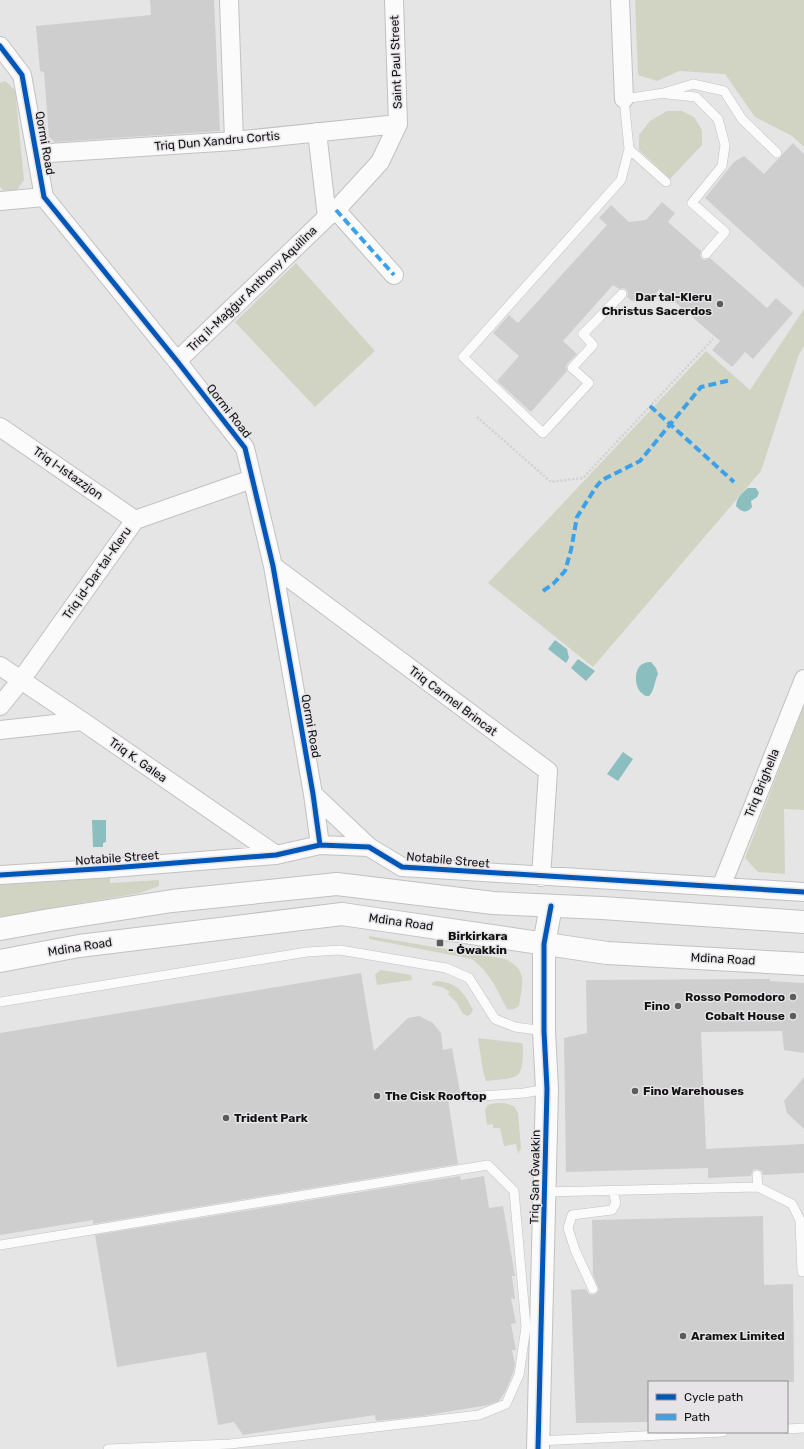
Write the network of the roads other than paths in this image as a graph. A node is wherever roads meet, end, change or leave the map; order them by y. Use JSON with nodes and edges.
{"nodes":[{"id":1,"x":229,"y":0,"type":"edge"},
{"id":2,"x":394,"y":0,"type":"edge"},
{"id":3,"x":620,"y":0,"type":"edge"},
{"id":4,"x":0,"y":46,"type":"edge"},
{"id":5,"x":664,"y":93,"type":"junction"},
{"id":6,"x":624,"y":99,"type":"junction"},
{"id":7,"x":398,"y":124,"type":"junction"},
{"id":8,"x":317,"y":132,"type":"junction"},
{"id":9,"x":234,"y":141,"type":"junction"},
{"id":10,"x":629,"y":149,"type":"junction"},
{"id":11,"x":36,"y":150,"type":"junction"},
{"id":12,"x":777,"y":153,"type":"dead end"},
{"id":13,"x":666,"y":182,"type":"dead end"},
{"id":14,"x":44,"y":198,"type":"junction"},
{"id":15,"x":0,"y":201,"type":"edge"},
{"id":16,"x":331,"y":213,"type":"junction"},
{"id":17,"x":706,"y":254,"type":"dead end"},
{"id":18,"x":394,"y":275,"type":"dead end"},
{"id":19,"x":622,"y":294,"type":"dead end"},
{"id":20,"x":177,"y":361,"type":"junction"},
{"id":21,"x":0,"y":427,"type":"edge"},
{"id":22,"x":252,"y":479,"type":"junction"},
{"id":23,"x":135,"y":520,"type":"junction"},
{"id":24,"x":273,"y":566,"type":"junction"},
{"id":25,"x":0,"y":666,"type":"edge"},
{"id":26,"x":804,"y":679,"type":"edge"},
{"id":27,"x":21,"y":680,"type":"junction"},
{"id":28,"x":0,"y":706,"type":"edge"},
{"id":29,"x":82,"y":721,"type":"junction"},
{"id":30,"x":0,"y":730,"type":"edge"},
{"id":31,"x":313,"y":794,"type":"junction"},
{"id":32,"x":320,"y":845,"type":"junction"},
{"id":33,"x":369,"y":847,"type":"junction"},
{"id":34,"x":276,"y":855,"type":"junction"},
{"id":35,"x":0,"y":876,"type":"edge"},
{"id":36,"x":541,"y":877,"type":"junction"},
{"id":37,"x":721,"y":887,"type":"junction"},
{"id":38,"x":804,"y":892,"type":"edge"},
{"id":39,"x":551,"y":906,"type":"junction"},
{"id":40,"x":804,"y":922,"type":"edge"},
{"id":41,"x":0,"y":929,"type":"edge"},
{"id":42,"x":544,"y":944,"type":"junction"},
{"id":43,"x":0,"y":961,"type":"edge"},
{"id":44,"x":804,"y":964,"type":"edge"},
{"id":45,"x":0,"y":1002,"type":"edge"},
{"id":46,"x":544,"y":1030,"type":"junction"},
{"id":47,"x":547,"y":1089,"type":"junction"},
{"id":48,"x":467,"y":1097,"type":"dead end"},
{"id":49,"x":757,"y":1175,"type":"dead end"},
{"id":50,"x":758,"y":1187,"type":"junction"},
{"id":51,"x":614,"y":1191,"type":"junction"},
{"id":52,"x":544,"y":1192,"type":"junction"},
{"id":53,"x":0,"y":1246,"type":"edge"},
{"id":54,"x":802,"y":1272,"type":"dead end"},
{"id":55,"x":592,"y":1289,"type":"dead end"},
{"id":56,"x":804,"y":1428,"type":"edge"},
{"id":57,"x":788,"y":1429,"type":"edge"},
{"id":58,"x":709,"y":1433,"type":"edge"},
{"id":59,"x":538,"y":1445,"type":"edge"},
{"id":60,"x":108,"y":1449,"type":"edge"}],
"edges":[{"from":1,"to":9,"type":"street"},
{"from":2,"to":7,"type":"street","name":"Saint Paul Street"},
{"from":3,"to":6,"type":"street"},
{"from":4,"to":11,"type":"street","name":"Qormi Road"},
{"from":5,"to":6,"type":"lane"},
{"from":5,"to":12,"type":"lane"},
{"from":5,"to":17,"type":"lane"},
{"from":6,"to":10,"type":"lane"},
{"from":7,"to":8,"type":"street","name":"Triq Dun Xandru Cortis"},
{"from":7,"to":16,"type":"street","name":"Triq il-Maġġur Anthony Aquilina"},
{"from":8,"to":9,"type":"street","name":"Triq Dun Xandru Cortis"},
{"from":8,"to":16,"type":"street","name":"Triq il-Maġġur Anthony Aquilina"},
{"from":9,"to":11,"type":"street","name":"Triq Dun Xandru Cortis"},
{"from":10,"to":13,"type":"lane"},
{"from":10,"to":19,"type":"lane"},
{"from":11,"to":14,"type":"street","name":"Qormi Road"},
{"from":14,"to":15,"type":"street"},
{"from":14,"to":20,"type":"street","name":"Qormi Road"},
{"from":16,"to":18,"type":"street"},
{"from":16,"to":20,"type":"street","name":"Triq il-Maġġur Anthony Aquilina"},
{"from":20,"to":22,"type":"street","name":"Qormi Road"},
{"from":21,"to":23,"type":"street","name":"Triq l-Istazzjon"},
{"from":22,"to":23,"type":"street","name":"Triq id-Dar tal-Kleru"},
{"from":22,"to":24,"type":"street","name":"Qormi Road"},
{"from":23,"to":27,"type":"street","name":"Triq id-Dar tal-Kleru"},
{"from":24,"to":31,"type":"street","name":"Qormi Road"},
{"from":24,"to":36,"type":"street","name":"Triq Carmel Brincat"},
{"from":25,"to":27,"type":"street","name":"Triq K. Galea"},
{"from":26,"to":37,"type":"street","name":"Triq Brigħella"},
{"from":27,"to":28,"type":"street","name":"Triq id-Dar tal-Kleru"},
{"from":27,"to":29,"type":"street","name":"Triq K. Galea"},
{"from":29,"to":30,"type":"street"},
{"from":29,"to":34,"type":"street","name":"Triq K. Galea"},
{"from":31,"to":32,"type":"street","name":"Qormi Road"},
{"from":31,"to":33,"type":"street"},
{"from":32,"to":33,"type":"street","name":"Notabile Street"},
{"from":32,"to":34,"type":"street","name":"Notabile Street"},
{"from":33,"to":36,"type":"street","name":"Notabile Street"},
{"from":34,"to":35,"type":"street","name":"Notabile Street"},
{"from":36,"to":37,"type":"street","name":"Notabile Street"},
{"from":37,"to":38,"type":"street","name":"Notabile Street"},
{"from":39,"to":40,"type":"main road"},
{"from":39,"to":41,"type":"main road"},
{"from":39,"to":42,"type":"main road","name":"Triq San Ġwakkin"},
{"from":42,"to":43,"type":"main road","name":"Mdina Road"},
{"from":42,"to":44,"type":"main road","name":"Mdina Road"},
{"from":42,"to":46,"type":"main road","name":"Triq San Ġwakkin"},
{"from":45,"to":46,"type":"lane"},
{"from":46,"to":47,"type":"main road","name":"Triq San Ġwakkin"},
{"from":47,"to":48,"type":"lane"},
{"from":47,"to":52,"type":"main road","name":"Triq San Ġwakkin"},
{"from":49,"to":50,"type":"lane"},
{"from":50,"to":51,"type":"lane"},
{"from":50,"to":54,"type":"lane"},
{"from":51,"to":52,"type":"lane"},
{"from":51,"to":55,"type":"lane"},
{"from":52,"to":59,"type":"main road","name":"Triq San Ġwakkin"},
{"from":53,"to":60,"type":"lane"},
{"from":56,"to":57,"type":"lane"},
{"from":58,"to":59,"type":"lane"}]}
